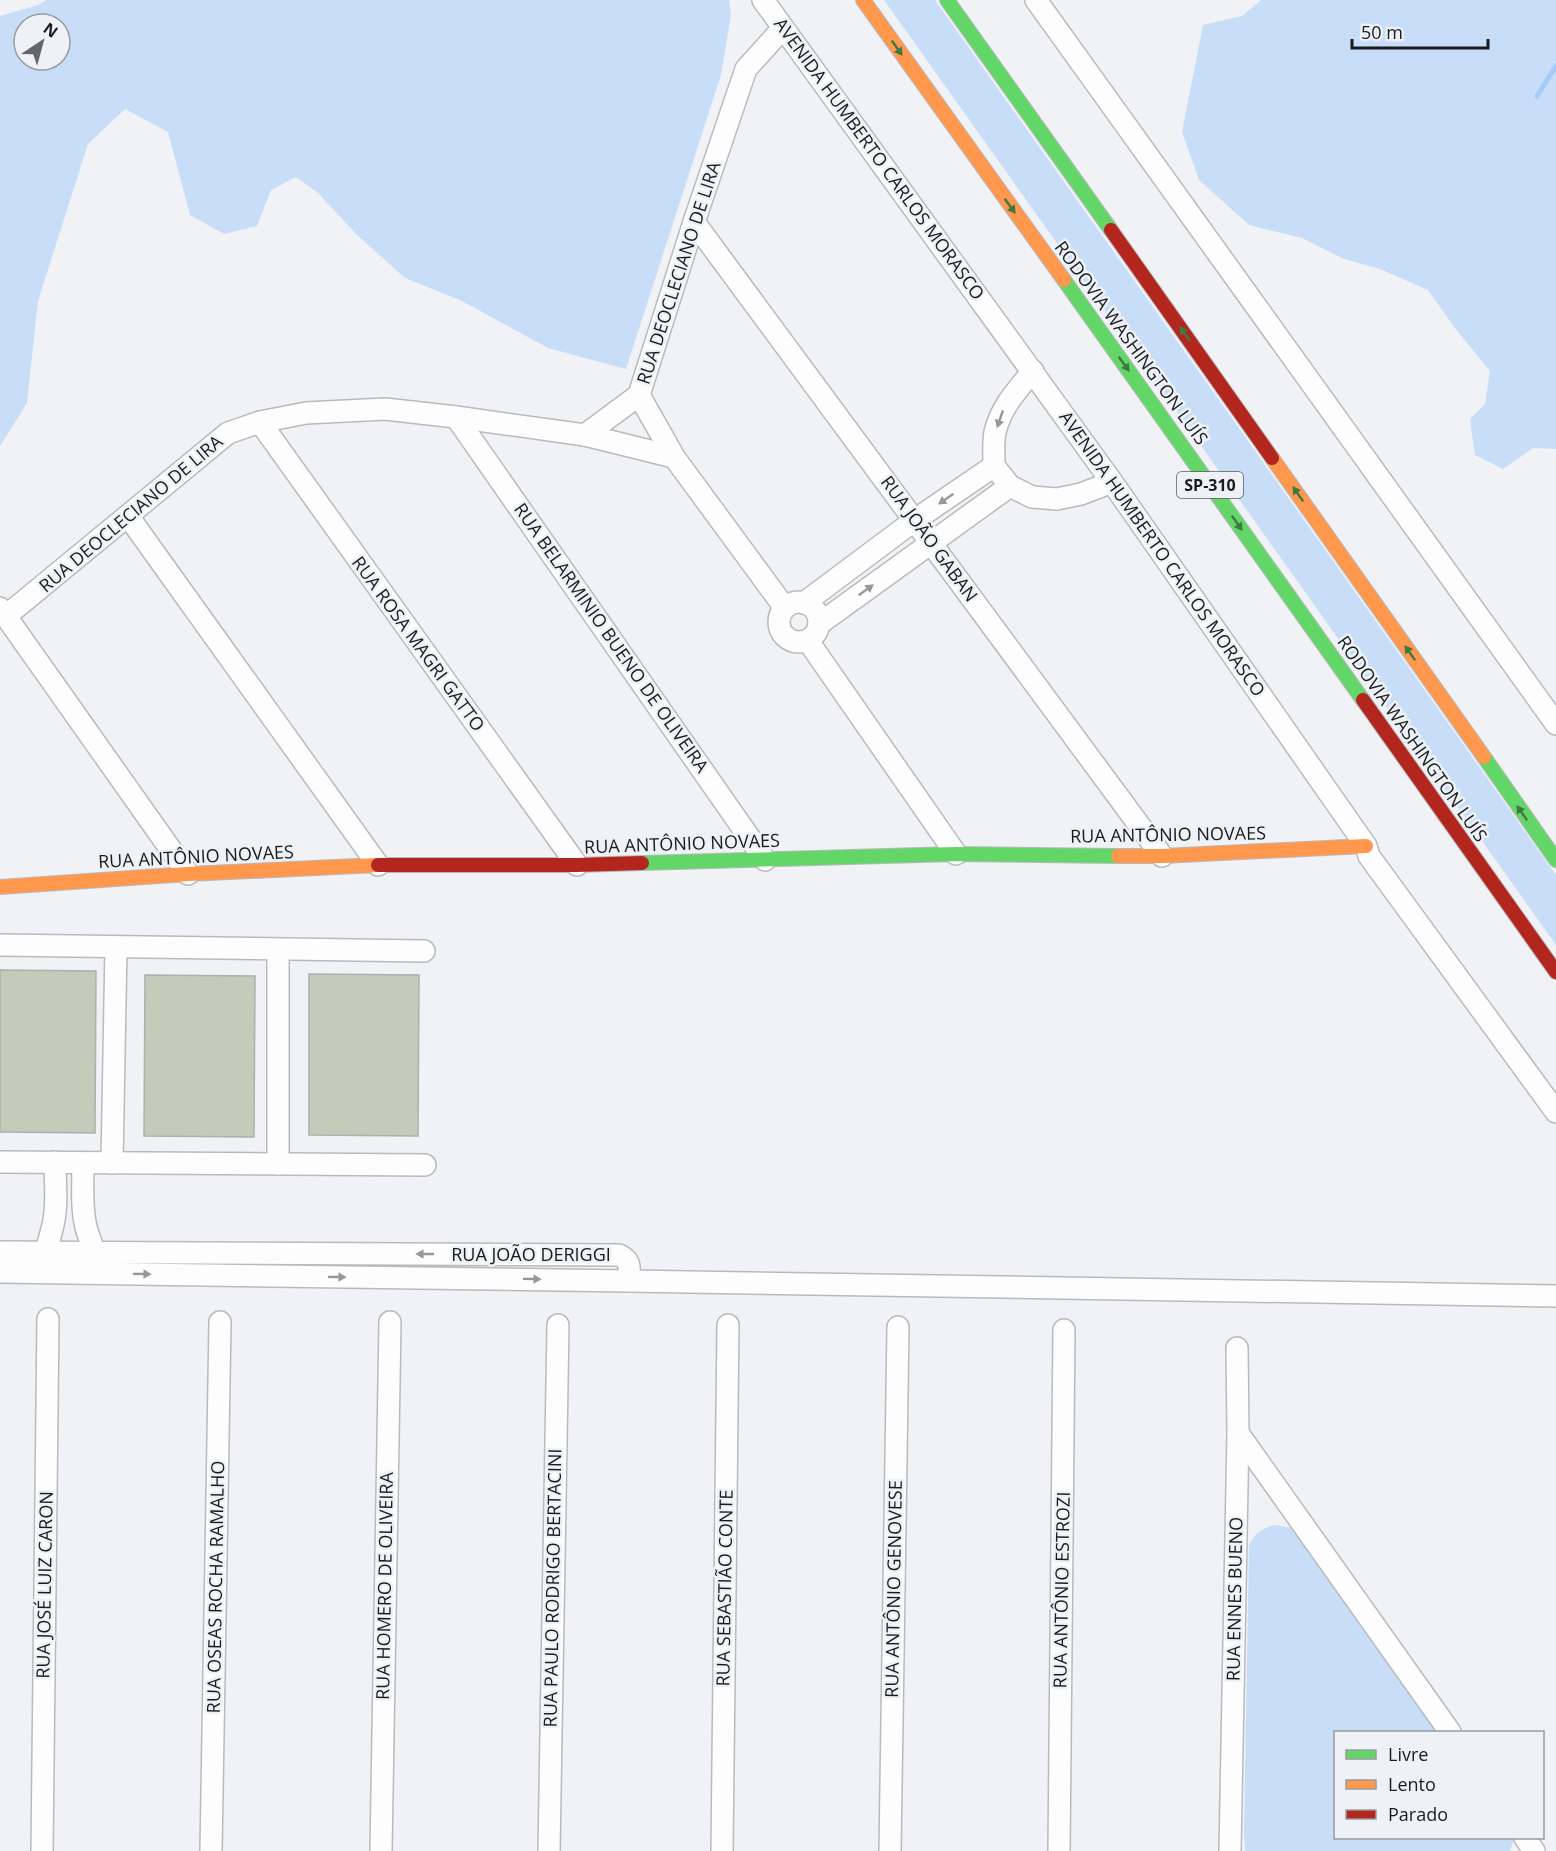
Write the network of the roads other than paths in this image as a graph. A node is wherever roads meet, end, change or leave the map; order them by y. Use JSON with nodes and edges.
{"nodes":[{"id":1,"x":763,"y":0,"type":"edge"},
{"id":2,"x":863,"y":0,"type":"edge"},
{"id":3,"x":947,"y":0,"type":"edge"},
{"id":4,"x":1036,"y":0,"type":"edge"},
{"id":5,"x":783,"y":28,"type":"junction"},
{"id":6,"x":694,"y":222,"type":"junction"},
{"id":7,"x":1033,"y":371,"type":"junction"},
{"id":8,"x":639,"y":395,"type":"junction"},
{"id":9,"x":456,"y":417,"type":"junction"},
{"id":10,"x":260,"y":423,"type":"junction"},
{"id":11,"x":585,"y":435,"type":"junction"},
{"id":12,"x":674,"y":457,"type":"junction"},
{"id":13,"x":994,"y":466,"type":"junction"},
{"id":14,"x":1112,"y":482,"type":"junction"},
{"id":15,"x":1010,"y":486,"type":"junction"},
{"id":16,"x":128,"y":516,"type":"junction"},
{"id":17,"x":915,"y":520,"type":"junction"},
{"id":18,"x":932,"y":542,"type":"junction"},
{"id":19,"x":795,"y":605,"type":"junction"},
{"id":20,"x":3,"y":612,"type":"edge"},
{"id":21,"x":813,"y":633,"type":"junction"},
{"id":22,"x":1556,"y":724,"type":"edge"},
{"id":23,"x":1366,"y":846,"type":"junction"},
{"id":24,"x":956,"y":854,"type":"junction"},
{"id":25,"x":1162,"y":856,"type":"junction"},
{"id":26,"x":765,"y":860,"type":"junction"},
{"id":27,"x":1556,"y":860,"type":"edge"},
{"id":28,"x":378,"y":865,"type":"junction"},
{"id":29,"x":577,"y":865,"type":"junction"},
{"id":30,"x":188,"y":874,"type":"junction"},
{"id":31,"x":0,"y":887,"type":"edge"},
{"id":32,"x":0,"y":945,"type":"edge"},
{"id":33,"x":116,"y":946,"type":"junction"},
{"id":34,"x":278,"y":949,"type":"junction"},
{"id":35,"x":424,"y":951,"type":"dead end"},
{"id":36,"x":1556,"y":972,"type":"edge"},
{"id":37,"x":1556,"y":1112,"type":"edge"},
{"id":38,"x":0,"y":1162,"type":"edge"},
{"id":39,"x":56,"y":1162,"type":"junction"},
{"id":40,"x":83,"y":1163,"type":"junction"},
{"id":41,"x":112,"y":1163,"type":"junction"},
{"id":42,"x":279,"y":1164,"type":"junction"},
{"id":43,"x":425,"y":1166,"type":"dead end"},
{"id":44,"x":0,"y":1252,"type":"edge"},
{"id":45,"x":43,"y":1263,"type":"junction"},
{"id":46,"x":96,"y":1264,"type":"junction"},
{"id":47,"x":0,"y":1272,"type":"edge"},
{"id":48,"x":1556,"y":1296,"type":"edge"},
{"id":49,"x":48,"y":1318,"type":"dead end"},
{"id":50,"x":220,"y":1322,"type":"dead end"},
{"id":51,"x":390,"y":1322,"type":"dead end"},
{"id":52,"x":558,"y":1325,"type":"dead end"},
{"id":53,"x":728,"y":1325,"type":"dead end"},
{"id":54,"x":898,"y":1327,"type":"dead end"},
{"id":55,"x":1064,"y":1330,"type":"dead end"},
{"id":56,"x":1237,"y":1348,"type":"dead end"},
{"id":57,"x":1238,"y":1433,"type":"junction"},
{"id":58,"x":1449,"y":1731,"type":"edge"},
{"id":59,"x":42,"y":1851,"type":"edge"},
{"id":60,"x":211,"y":1851,"type":"edge"},
{"id":61,"x":381,"y":1851,"type":"edge"},
{"id":62,"x":549,"y":1851,"type":"edge"},
{"id":63,"x":722,"y":1851,"type":"edge"},
{"id":64,"x":890,"y":1851,"type":"edge"},
{"id":65,"x":1059,"y":1851,"type":"edge"},
{"id":66,"x":1230,"y":1851,"type":"edge"}],
"edges":[{"from":1,"to":5,"type":"street","name":"AVENIDA HUMBERTO CARLOS MORASCO"},
{"from":2,"to":36,"type":"main road","name":"RODOVIA WASHINGTON LUÍS","number":"SP-310","one_way":true},
{"from":27,"to":3,"type":"main road","one_way":true},
{"from":4,"to":22,"type":"street"},
{"from":5,"to":6,"type":"street","name":"RUA DEOCLECIANO DE LIRA"},
{"from":5,"to":7,"type":"street","name":"AVENIDA HUMBERTO CARLOS MORASCO"},
{"from":6,"to":8,"type":"street","name":"RUA DEOCLECIANO DE LIRA"},
{"from":6,"to":17,"type":"street","name":"RUA JOÃO GABAN"},
{"from":7,"to":13,"type":"street","one_way":true},
{"from":7,"to":14,"type":"street","name":"AVENIDA HUMBERTO CARLOS MORASCO"},
{"from":8,"to":11,"type":"street","name":"RUA DEOCLECIANO DE LIRA"},
{"from":8,"to":12,"type":"street"},
{"from":9,"to":10,"type":"street","name":"RUA DEOCLECIANO DE LIRA"},
{"from":9,"to":11,"type":"street","name":"RUA DEOCLECIANO DE LIRA"},
{"from":9,"to":26,"type":"street","name":"RUA BELARMINIO BUENO DE OLIVEIRA"},
{"from":10,"to":16,"type":"street","name":"RUA DEOCLECIANO DE LIRA"},
{"from":10,"to":29,"type":"street","name":"RUA ROSA MAGRI GATTO"},
{"from":11,"to":12,"type":"street"},
{"from":12,"to":19,"type":"street"},
{"from":13,"to":15,"type":"street"},
{"from":13,"to":17,"type":"street","one_way":true},
{"from":14,"to":15,"type":"street"},
{"from":14,"to":23,"type":"street","name":"AVENIDA HUMBERTO CARLOS MORASCO"},
{"from":15,"to":18,"type":"street"},
{"from":16,"to":20,"type":"street","name":"RUA DEOCLECIANO DE LIRA"},
{"from":16,"to":28,"type":"street"},
{"from":17,"to":18,"type":"street","name":"RUA JOÃO GABAN"},
{"from":17,"to":19,"type":"street"},
{"from":21,"to":18,"type":"street","one_way":true},
{"from":18,"to":25,"type":"street","name":"RUA JOÃO GABAN"},
{"from":19,"to":21,"type":"street"},
{"from":19,"to":21,"type":"street"},
{"from":20,"to":30,"type":"street"},
{"from":21,"to":24,"type":"street"},
{"from":23,"to":25,"type":"main road","name":"RUA ANTÔNIO NOVAES"},
{"from":23,"to":37,"type":"street","name":"AVENIDA HUMBERTO CARLOS MORASCO"},
{"from":24,"to":25,"type":"main road","name":"RUA ANTÔNIO NOVAES"},
{"from":24,"to":26,"type":"main road","name":"RUA ANTÔNIO NOVAES"},
{"from":26,"to":29,"type":"main road","name":"RUA ANTÔNIO NOVAES"},
{"from":28,"to":29,"type":"main road","name":"RUA ANTÔNIO NOVAES"},
{"from":28,"to":30,"type":"main road","name":"RUA ANTÔNIO NOVAES"},
{"from":30,"to":31,"type":"main road","name":"RUA ANTÔNIO NOVAES"},
{"from":32,"to":33,"type":"street"},
{"from":33,"to":34,"type":"street"},
{"from":33,"to":41,"type":"street"},
{"from":34,"to":35,"type":"street"},
{"from":34,"to":42,"type":"street"},
{"from":38,"to":39,"type":"street"},
{"from":39,"to":40,"type":"street"},
{"from":39,"to":45,"type":"street"},
{"from":40,"to":41,"type":"street"},
{"from":40,"to":46,"type":"street"},
{"from":41,"to":42,"type":"street"},
{"from":42,"to":43,"type":"street"},
{"from":44,"to":45,"type":"street","name":"RUA JOÃO DERIGGI"},
{"from":45,"to":46,"type":"street","name":"RUA JOÃO DERIGGI"},
{"from":45,"to":47,"type":"street","name":"RUA JOÃO DERIGGI"},
{"from":46,"to":48,"type":"street","name":"RUA JOÃO DERIGGI"},
{"from":49,"to":59,"type":"street","name":"RUA JOSÉ LUIZ CARON"},
{"from":50,"to":60,"type":"street","name":"RUA OSEAS ROCHA RAMALHO"},
{"from":51,"to":61,"type":"street","name":"RUA HOMERO DE OLIVEIRA"},
{"from":52,"to":62,"type":"street","name":"RUA PAULO RODRIGO BERTACINI"},
{"from":53,"to":63,"type":"street","name":"RUA SEBASTIÃO CONTE"},
{"from":54,"to":64,"type":"street","name":"RUA ANTÔNIO GENOVESE"},
{"from":55,"to":65,"type":"street","name":"RUA ANTÔNIO ESTROZI"},
{"from":56,"to":57,"type":"street","name":"RUA ENNES BUENO"},
{"from":57,"to":58,"type":"street"},
{"from":57,"to":66,"type":"street","name":"RUA ENNES BUENO"}]}
